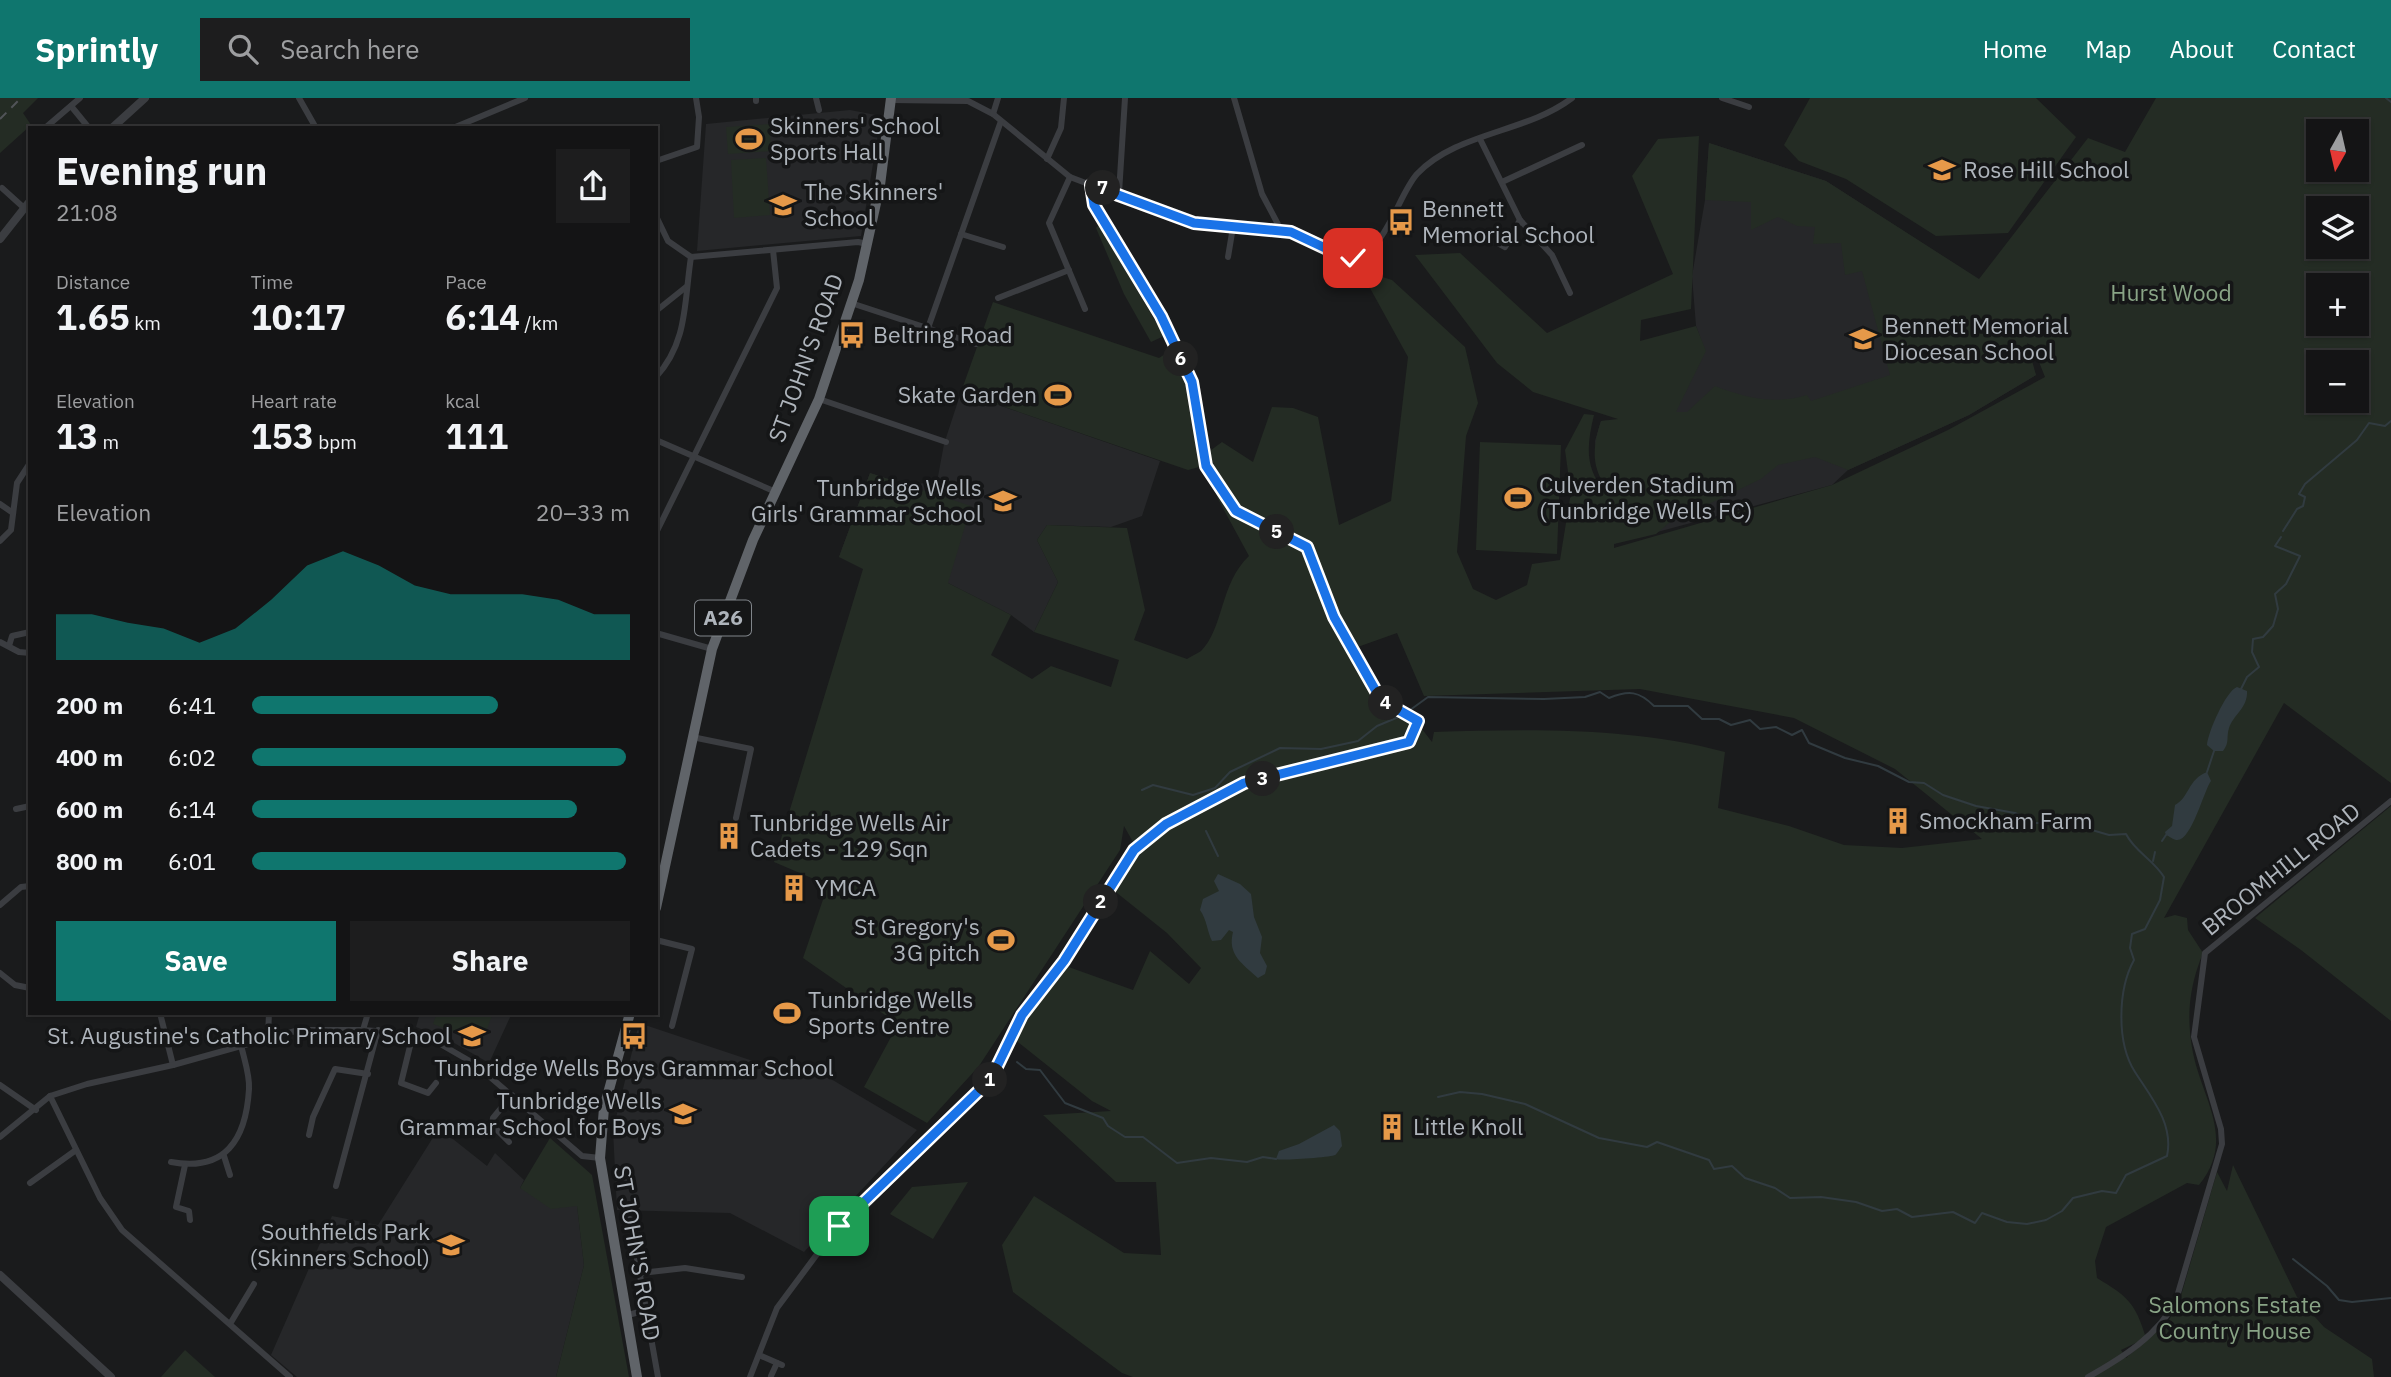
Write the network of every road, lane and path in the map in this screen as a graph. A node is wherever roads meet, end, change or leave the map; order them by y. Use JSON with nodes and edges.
{"nodes":[{"id":1,"x":80,"y":98,"type":"edge"},
{"id":2,"x":145,"y":98,"type":"edge"},
{"id":3,"x":299,"y":98,"type":"edge"},
{"id":4,"x":525,"y":98,"type":"edge"},
{"id":5,"x":696,"y":98,"type":"edge"},
{"id":6,"x":816,"y":98,"type":"edge"},
{"id":7,"x":998,"y":98,"type":"edge"},
{"id":8,"x":1064,"y":98,"type":"edge"},
{"id":9,"x":1125,"y":98,"type":"edge"},
{"id":10,"x":1234,"y":98,"type":"edge"},
{"id":11,"x":1572,"y":98,"type":"edge"},
{"id":12,"x":1722,"y":98,"type":"edge"},
{"id":13,"x":891,"y":99,"type":"edge"},
{"id":14,"x":71,"y":106,"type":"junction"},
{"id":15,"x":1749,"y":107,"type":"dead end"},
{"id":16,"x":819,"y":110,"type":"dead end"},
{"id":17,"x":993,"y":114,"type":"junction"},
{"id":18,"x":1002,"y":121,"type":"junction"},
{"id":19,"x":51,"y":126,"type":"edge"},
{"id":20,"x":87,"y":126,"type":"edge"},
{"id":21,"x":113,"y":126,"type":"edge"},
{"id":22,"x":315,"y":126,"type":"edge"},
{"id":23,"x":458,"y":126,"type":"edge"},
{"id":24,"x":1480,"y":139,"type":"junction"},
{"id":25,"x":1582,"y":145,"type":"dead end"},
{"id":26,"x":1047,"y":159,"type":"junction"},
{"id":27,"x":658,"y":160,"type":"edge"},
{"id":28,"x":1070,"y":177,"type":"junction"},
{"id":29,"x":1502,"y":182,"type":"junction"},
{"id":30,"x":1091,"y":185,"type":"junction"},
{"id":31,"x":2,"y":188,"type":"dead end"},
{"id":32,"x":1119,"y":193,"type":"junction"},
{"id":33,"x":26,"y":204,"type":"edge"},
{"id":34,"x":1520,"y":220,"type":"junction"},
{"id":35,"x":658,"y":221,"type":"edge"},
{"id":36,"x":1233,"y":227,"type":"junction"},
{"id":37,"x":1281,"y":230,"type":"junction"},
{"id":38,"x":961,"y":234,"type":"junction"},
{"id":39,"x":664,"y":236,"type":"junction"},
{"id":40,"x":0,"y":239,"type":"edge"},
{"id":41,"x":658,"y":239,"type":"edge"},
{"id":42,"x":1494,"y":241,"type":"dead end"},
{"id":43,"x":868,"y":244,"type":"junction"},
{"id":44,"x":1003,"y":247,"type":"dead end"},
{"id":45,"x":774,"y":250,"type":"junction"},
{"id":46,"x":691,"y":257,"type":"junction"},
{"id":47,"x":1228,"y":257,"type":"dead end"},
{"id":48,"x":1069,"y":270,"type":"junction"},
{"id":49,"x":686,"y":287,"type":"junction"},
{"id":50,"x":1570,"y":293,"type":"dead end"},
{"id":51,"x":998,"y":298,"type":"dead end"},
{"id":52,"x":851,"y":303,"type":"junction"},
{"id":53,"x":658,"y":309,"type":"edge"},
{"id":54,"x":1085,"y":309,"type":"dead end"},
{"id":55,"x":928,"y":328,"type":"junction"},
{"id":56,"x":976,"y":344,"type":"dead end"},
{"id":57,"x":658,"y":375,"type":"edge"},
{"id":58,"x":819,"y":399,"type":"junction"},
{"id":59,"x":658,"y":441,"type":"edge"},
{"id":60,"x":947,"y":442,"type":"dead end"},
{"id":61,"x":692,"y":457,"type":"junction"},
{"id":62,"x":28,"y":466,"type":"edge"},
{"id":63,"x":776,"y":492,"type":"junction"},
{"id":64,"x":0,"y":504,"type":"edge"},
{"id":65,"x":13,"y":513,"type":"junction"},
{"id":66,"x":658,"y":529,"type":"edge"},
{"id":67,"x":0,"y":541,"type":"edge"},
{"id":68,"x":28,"y":632,"type":"edge"},
{"id":69,"x":658,"y":634,"type":"edge"},
{"id":70,"x":0,"y":642,"type":"edge"},
{"id":71,"x":9,"y":646,"type":"junction"},
{"id":72,"x":712,"y":649,"type":"junction"},
{"id":73,"x":28,"y":653,"type":"edge"},
{"id":74,"x":692,"y":737,"type":"junction"},
{"id":75,"x":2391,"y":801,"type":"edge"},
{"id":76,"x":28,"y":806,"type":"edge"},
{"id":77,"x":16,"y":809,"type":"dead end"},
{"id":78,"x":736,"y":818,"type":"dead end"},
{"id":79,"x":28,"y":886,"type":"edge"},
{"id":80,"x":658,"y":898,"type":"edge"},
{"id":81,"x":0,"y":905,"type":"edge"},
{"id":82,"x":658,"y":940,"type":"edge"},
{"id":83,"x":0,"y":973,"type":"edge"},
{"id":84,"x":28,"y":988,"type":"edge"},
{"id":85,"x":160,"y":1015,"type":"edge"},
{"id":86,"x":269,"y":1015,"type":"edge"},
{"id":87,"x":367,"y":1015,"type":"edge"},
{"id":88,"x":629,"y":1015,"type":"edge"},
{"id":89,"x":672,"y":1026,"type":"dead end"},
{"id":90,"x":363,"y":1030,"type":"junction"},
{"id":91,"x":378,"y":1030,"type":"junction"},
{"id":92,"x":413,"y":1034,"type":"junction"},
{"id":93,"x":268,"y":1037,"type":"junction"},
{"id":94,"x":241,"y":1045,"type":"junction"},
{"id":95,"x":173,"y":1065,"type":"junction"},
{"id":96,"x":368,"y":1074,"type":"junction"},
{"id":97,"x":436,"y":1083,"type":"dead end"},
{"id":98,"x":0,"y":1085,"type":"edge"},
{"id":99,"x":512,"y":1094,"type":"junction"},
{"id":100,"x":51,"y":1096,"type":"junction"},
{"id":101,"x":36,"y":1110,"type":"junction"},
{"id":102,"x":309,"y":1135,"type":"dead end"},
{"id":103,"x":0,"y":1137,"type":"edge"},
{"id":104,"x":509,"y":1142,"type":"dead end"},
{"id":105,"x":76,"y":1150,"type":"junction"},
{"id":106,"x":223,"y":1156,"type":"junction"},
{"id":107,"x":600,"y":1158,"type":"junction"},
{"id":108,"x":171,"y":1162,"type":"dead end"},
{"id":109,"x":185,"y":1165,"type":"junction"},
{"id":110,"x":230,"y":1175,"type":"dead end"},
{"id":111,"x":30,"y":1183,"type":"dead end"},
{"id":112,"x":336,"y":1186,"type":"dead end"},
{"id":113,"x":630,"y":1219,"type":"dead end"},
{"id":114,"x":190,"y":1220,"type":"dead end"},
{"id":115,"x":641,"y":1273,"type":"junction"},
{"id":116,"x":0,"y":1275,"type":"edge"},
{"id":117,"x":742,"y":1277,"type":"dead end"},
{"id":118,"x":254,"y":1283,"type":"dead end"},
{"id":119,"x":647,"y":1310,"type":"junction"},
{"id":120,"x":628,"y":1315,"type":"junction"},
{"id":121,"x":230,"y":1324,"type":"junction"},
{"id":122,"x":759,"y":1355,"type":"junction"},
{"id":123,"x":771,"y":1376,"type":"edge"},
{"id":124,"x":111,"y":1377,"type":"edge"},
{"id":125,"x":290,"y":1377,"type":"edge"},
{"id":126,"x":638,"y":1377,"type":"edge"},
{"id":127,"x":658,"y":1377,"type":"edge"},
{"id":128,"x":750,"y":1377,"type":"edge"},
{"id":129,"x":2088,"y":1377,"type":"edge"}],
"edges":[{"from":1,"to":14,"type":"street"},
{"from":2,"to":21,"type":"street"},
{"from":3,"to":22,"type":"street"},
{"from":4,"to":23,"type":"street"},
{"from":5,"to":27,"type":"street"},
{"from":6,"to":16,"type":"street"},
{"from":7,"to":17,"type":"street"},
{"from":8,"to":26,"type":"street"},
{"from":9,"to":32,"type":"street"},
{"from":10,"to":37,"type":"street"},
{"from":11,"to":24,"type":"street"},
{"from":12,"to":15,"type":"street"},
{"from":13,"to":17,"type":"street"},
{"from":13,"to":43,"type":"highway","name":"ST JOHN'S ROAD","number":"A26"},
{"from":14,"to":19,"type":"street"},
{"from":14,"to":20,"type":"street"},
{"from":17,"to":18,"type":"street"},
{"from":18,"to":26,"type":"street"},
{"from":18,"to":38,"type":"street"},
{"from":24,"to":29,"type":"street"},
{"from":24,"to":37,"type":"street"},
{"from":25,"to":29,"type":"street"},
{"from":26,"to":28,"type":"street"},
{"from":28,"to":30,"type":"street"},
{"from":28,"to":48,"type":"street"},
{"from":29,"to":34,"type":"street"},
{"from":30,"to":32,"type":"street"},
{"from":30,"to":122,"type":"street"},
{"from":31,"to":33,"type":"street"},
{"from":32,"to":36,"type":"street"},
{"from":33,"to":40,"type":"street"},
{"from":34,"to":42,"type":"street"},
{"from":34,"to":50,"type":"street"},
{"from":35,"to":39,"type":"street"},
{"from":36,"to":37,"type":"street"},
{"from":36,"to":47,"type":"street"},
{"from":38,"to":44,"type":"street"},
{"from":38,"to":55,"type":"street"},
{"from":39,"to":41,"type":"street"},
{"from":39,"to":46,"type":"street"},
{"from":43,"to":45,"type":"street"},
{"from":43,"to":52,"type":"highway","name":"ST JOHN'S ROAD","number":"A26"},
{"from":45,"to":46,"type":"street"},
{"from":45,"to":61,"type":"street"},
{"from":46,"to":49,"type":"street"},
{"from":48,"to":51,"type":"street"},
{"from":48,"to":54,"type":"street"},
{"from":49,"to":53,"type":"street"},
{"from":49,"to":57,"type":"street"},
{"from":52,"to":55,"type":"street"},
{"from":52,"to":58,"type":"highway","name":"ST JOHN'S ROAD","number":"A26"},
{"from":55,"to":56,"type":"street"},
{"from":58,"to":60,"type":"street"},
{"from":58,"to":63,"type":"highway","name":"ST JOHN'S ROAD","number":"A26"},
{"from":59,"to":61,"type":"street"},
{"from":61,"to":63,"type":"street"},
{"from":61,"to":66,"type":"street"},
{"from":62,"to":65,"type":"street"},
{"from":63,"to":72,"type":"highway","name":"ST JOHN'S ROAD","number":"A26"},
{"from":64,"to":65,"type":"street"},
{"from":65,"to":67,"type":"street"},
{"from":68,"to":71,"type":"street"},
{"from":69,"to":72,"type":"street"},
{"from":70,"to":71,"type":"street"},
{"from":71,"to":73,"type":"street"},
{"from":72,"to":74,"type":"highway","name":"ST JOHN'S ROAD","number":"A26"},
{"from":74,"to":78,"type":"street"},
{"from":74,"to":80,"type":"highway","name":"ST JOHN'S ROAD","number":"A26"},
{"from":75,"to":129,"type":"street","name":"BROOMHILL ROAD"},
{"from":76,"to":77,"type":"street"},
{"from":79,"to":81,"type":"street"},
{"from":82,"to":89,"type":"street"},
{"from":83,"to":84,"type":"street"},
{"from":85,"to":95,"type":"street"},
{"from":86,"to":93,"type":"street"},
{"from":87,"to":90,"type":"street"},
{"from":88,"to":107,"type":"highway","name":"ST JOHN'S ROAD"},
{"from":90,"to":91,"type":"street"},
{"from":90,"to":93,"type":"street"},
{"from":91,"to":92,"type":"street"},
{"from":91,"to":96,"type":"street"},
{"from":92,"to":97,"type":"street"},
{"from":92,"to":99,"type":"street"},
{"from":93,"to":94,"type":"street"},
{"from":94,"to":95,"type":"street"},
{"from":94,"to":106,"type":"street"},
{"from":95,"to":100,"type":"street"},
{"from":96,"to":102,"type":"street"},
{"from":96,"to":112,"type":"street"},
{"from":98,"to":101,"type":"street"},
{"from":99,"to":104,"type":"street"},
{"from":99,"to":107,"type":"street"},
{"from":100,"to":101,"type":"street"},
{"from":100,"to":105,"type":"street"},
{"from":101,"to":103,"type":"street"},
{"from":105,"to":111,"type":"street"},
{"from":105,"to":121,"type":"street"},
{"from":106,"to":109,"type":"street"},
{"from":106,"to":110,"type":"street"},
{"from":107,"to":120,"type":"highway","name":"ST JOHN'S ROAD"},
{"from":108,"to":109,"type":"street"},
{"from":109,"to":114,"type":"street"},
{"from":113,"to":115,"type":"street"},
{"from":115,"to":117,"type":"street"},
{"from":115,"to":119,"type":"street"},
{"from":116,"to":124,"type":"street"},
{"from":118,"to":121,"type":"street"},
{"from":119,"to":120,"type":"street"},
{"from":119,"to":127,"type":"street"},
{"from":120,"to":126,"type":"highway","name":"ST JOHN'S ROAD"},
{"from":121,"to":125,"type":"street"},
{"from":122,"to":123,"type":"street"},
{"from":122,"to":128,"type":"street"}]}
